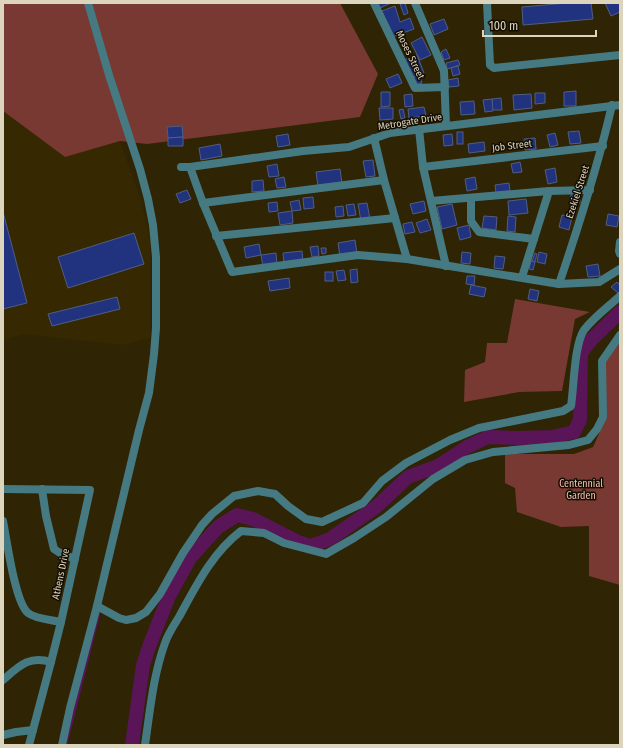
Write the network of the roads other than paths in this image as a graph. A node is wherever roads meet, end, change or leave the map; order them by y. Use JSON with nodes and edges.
{"nodes":[{"id":1,"x":88,"y":3,"type":"edge"},
{"id":2,"x":374,"y":3,"type":"edge"},
{"id":3,"x":415,"y":3,"type":"edge"},
{"id":4,"x":487,"y":3,"type":"edge"},
{"id":5,"x":620,"y":55,"type":"edge"},
{"id":6,"x":445,"y":87,"type":"junction"},
{"id":7,"x":616,"y":105,"type":"edge"},
{"id":8,"x":446,"y":126,"type":"junction"},
{"id":9,"x":419,"y":129,"type":"junction"},
{"id":10,"x":374,"y":138,"type":"junction"},
{"id":11,"x":603,"y":146,"type":"junction"},
{"id":12,"x":181,"y":167,"type":"dead end"},
{"id":13,"x":190,"y":167,"type":"junction"},
{"id":14,"x":423,"y":167,"type":"junction"},
{"id":15,"x":384,"y":180,"type":"junction"},
{"id":16,"x":590,"y":190,"type":"junction"},
{"id":17,"x":549,"y":191,"type":"junction"},
{"id":18,"x":471,"y":198,"type":"junction"},
{"id":19,"x":431,"y":201,"type":"junction"},
{"id":20,"x":203,"y":203,"type":"junction"},
{"id":21,"x":395,"y":218,"type":"junction"},
{"id":22,"x":216,"y":236,"type":"junction"},
{"id":23,"x":534,"y":239,"type":"junction"},
{"id":24,"x":620,"y":242,"type":"edge"},
{"id":25,"x":620,"y":254,"type":"edge"},
{"id":26,"x":407,"y":259,"type":"junction"},
{"id":27,"x":446,"y":266,"type":"junction"},
{"id":28,"x":620,"y":269,"type":"edge"},
{"id":29,"x":522,"y":277,"type":"junction"},
{"id":30,"x":559,"y":284,"type":"junction"},
{"id":31,"x":620,"y":296,"type":"edge"},
{"id":32,"x":620,"y":335,"type":"edge"},
{"id":33,"x":3,"y":489,"type":"edge"},
{"id":34,"x":42,"y":490,"type":"junction"},
{"id":35,"x":3,"y":521,"type":"edge"},
{"id":36,"x":75,"y":559,"type":"junction"},
{"id":37,"x":97,"y":606,"type":"junction"},
{"id":38,"x":61,"y":622,"type":"junction"},
{"id":39,"x":51,"y":662,"type":"junction"},
{"id":40,"x":3,"y":680,"type":"edge"},
{"id":41,"x":34,"y":730,"type":"junction"},
{"id":42,"x":3,"y":735,"type":"edge"},
{"id":43,"x":29,"y":745,"type":"edge"},
{"id":44,"x":62,"y":745,"type":"edge"},
{"id":45,"x":145,"y":745,"type":"edge"}],
"edges":[{"from":1,"to":37,"type":"street"},
{"from":2,"to":6,"type":"street","name":"Moses Street"},
{"from":3,"to":6,"type":"street"},
{"from":4,"to":5,"type":"street"},
{"from":6,"to":8,"type":"street"},
{"from":7,"to":8,"type":"street","name":"Metrogate Drive"},
{"from":7,"to":11,"type":"street","name":"Ezekiel Street"},
{"from":8,"to":9,"type":"street","name":"Metrogate Drive"},
{"from":9,"to":10,"type":"street","name":"Metrogate Drive"},
{"from":9,"to":14,"type":"street"},
{"from":10,"to":13,"type":"street","name":"Metrogate Drive"},
{"from":10,"to":15,"type":"street"},
{"from":11,"to":14,"type":"street","name":"Job Street"},
{"from":11,"to":16,"type":"street","name":"Ezekiel Street"},
{"from":12,"to":13,"type":"street","name":"Metrogate Drive"},
{"from":13,"to":20,"type":"street"},
{"from":14,"to":19,"type":"street"},
{"from":15,"to":20,"type":"street"},
{"from":15,"to":21,"type":"street"},
{"from":16,"to":17,"type":"street"},
{"from":16,"to":30,"type":"street","name":"Ezekiel Street"},
{"from":17,"to":18,"type":"street"},
{"from":17,"to":23,"type":"street"},
{"from":18,"to":19,"type":"street"},
{"from":18,"to":23,"type":"street"},
{"from":19,"to":27,"type":"street"},
{"from":20,"to":22,"type":"street"},
{"from":21,"to":22,"type":"street"},
{"from":21,"to":26,"type":"street"},
{"from":22,"to":26,"type":"street"},
{"from":23,"to":29,"type":"street"},
{"from":24,"to":25,"type":"street"},
{"from":26,"to":27,"type":"street"},
{"from":27,"to":29,"type":"street"},
{"from":28,"to":30,"type":"street"},
{"from":29,"to":30,"type":"street"},
{"from":31,"to":37,"type":"street"},
{"from":32,"to":45,"type":"street"},
{"from":33,"to":34,"type":"street"},
{"from":34,"to":36,"type":"street"},
{"from":34,"to":36,"type":"street","name":"Athens Drive"},
{"from":35,"to":38,"type":"street"},
{"from":36,"to":38,"type":"street","name":"Athens Drive"},
{"from":37,"to":44,"type":"street"},
{"from":38,"to":39,"type":"street","name":"Athens Drive"},
{"from":39,"to":40,"type":"street"},
{"from":39,"to":41,"type":"street","name":"Athens Drive"},
{"from":41,"to":42,"type":"street"},
{"from":41,"to":43,"type":"street","name":"Athens Drive"}]}
